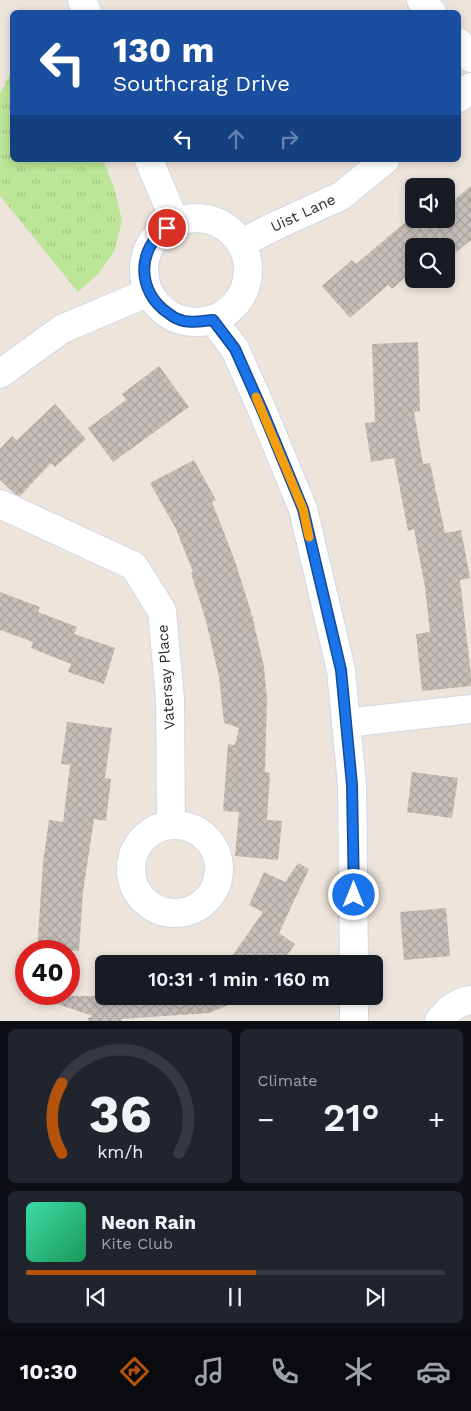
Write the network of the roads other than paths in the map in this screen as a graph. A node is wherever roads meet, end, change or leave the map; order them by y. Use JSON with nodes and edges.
{"nodes":[{"id":1,"x":421,"y":0,"type":"edge"},
{"id":2,"x":430,"y":10,"type":"edge"},
{"id":3,"x":461,"y":46,"type":"edge"},
{"id":4,"x":471,"y":58,"type":"edge"},
{"id":5,"x":471,"y":87,"type":"edge"},
{"id":6,"x":461,"y":96,"type":"edge"},
{"id":7,"x":150,"y":162,"type":"edge"},
{"id":8,"x":383,"y":162,"type":"edge"},
{"id":9,"x":175,"y":222,"type":"junction"},
{"id":10,"x":242,"y":243,"type":"junction"},
{"id":11,"x":149,"y":292,"type":"junction"},
{"id":12,"x":213,"y":320,"type":"junction"},
{"id":13,"x":0,"y":374,"type":"edge"},
{"id":14,"x":0,"y":504,"type":"edge"},
{"id":15,"x":471,"y":709,"type":"edge"},
{"id":16,"x":346,"y":723,"type":"junction"},
{"id":17,"x":171,"y":824,"type":"dead end"},
{"id":18,"x":354,"y":955,"type":"edge"},
{"id":19,"x":471,"y":1000,"type":"edge"},
{"id":20,"x":354,"y":1005,"type":"edge"},
{"id":21,"x":354,"y":1021,"type":"edge"},
{"id":22,"x":439,"y":1021,"type":"edge"}],
"edges":[{"from":1,"to":2,"type":"street"},
{"from":3,"to":4,"type":"street"},
{"from":5,"to":6,"type":"street"},
{"from":7,"to":9,"type":"street"},
{"from":8,"to":10,"type":"street","name":"Uist Lane"},
{"from":9,"to":10,"type":"street"},
{"from":9,"to":11,"type":"street"},
{"from":10,"to":12,"type":"street"},
{"from":11,"to":12,"type":"street"},
{"from":11,"to":13,"type":"street"},
{"from":12,"to":16,"type":"street"},
{"from":14,"to":17,"type":"street","name":"Vatersay Place"},
{"from":15,"to":16,"type":"street"},
{"from":16,"to":18,"type":"street"},
{"from":19,"to":22,"type":"street"},
{"from":20,"to":21,"type":"street"}]}
